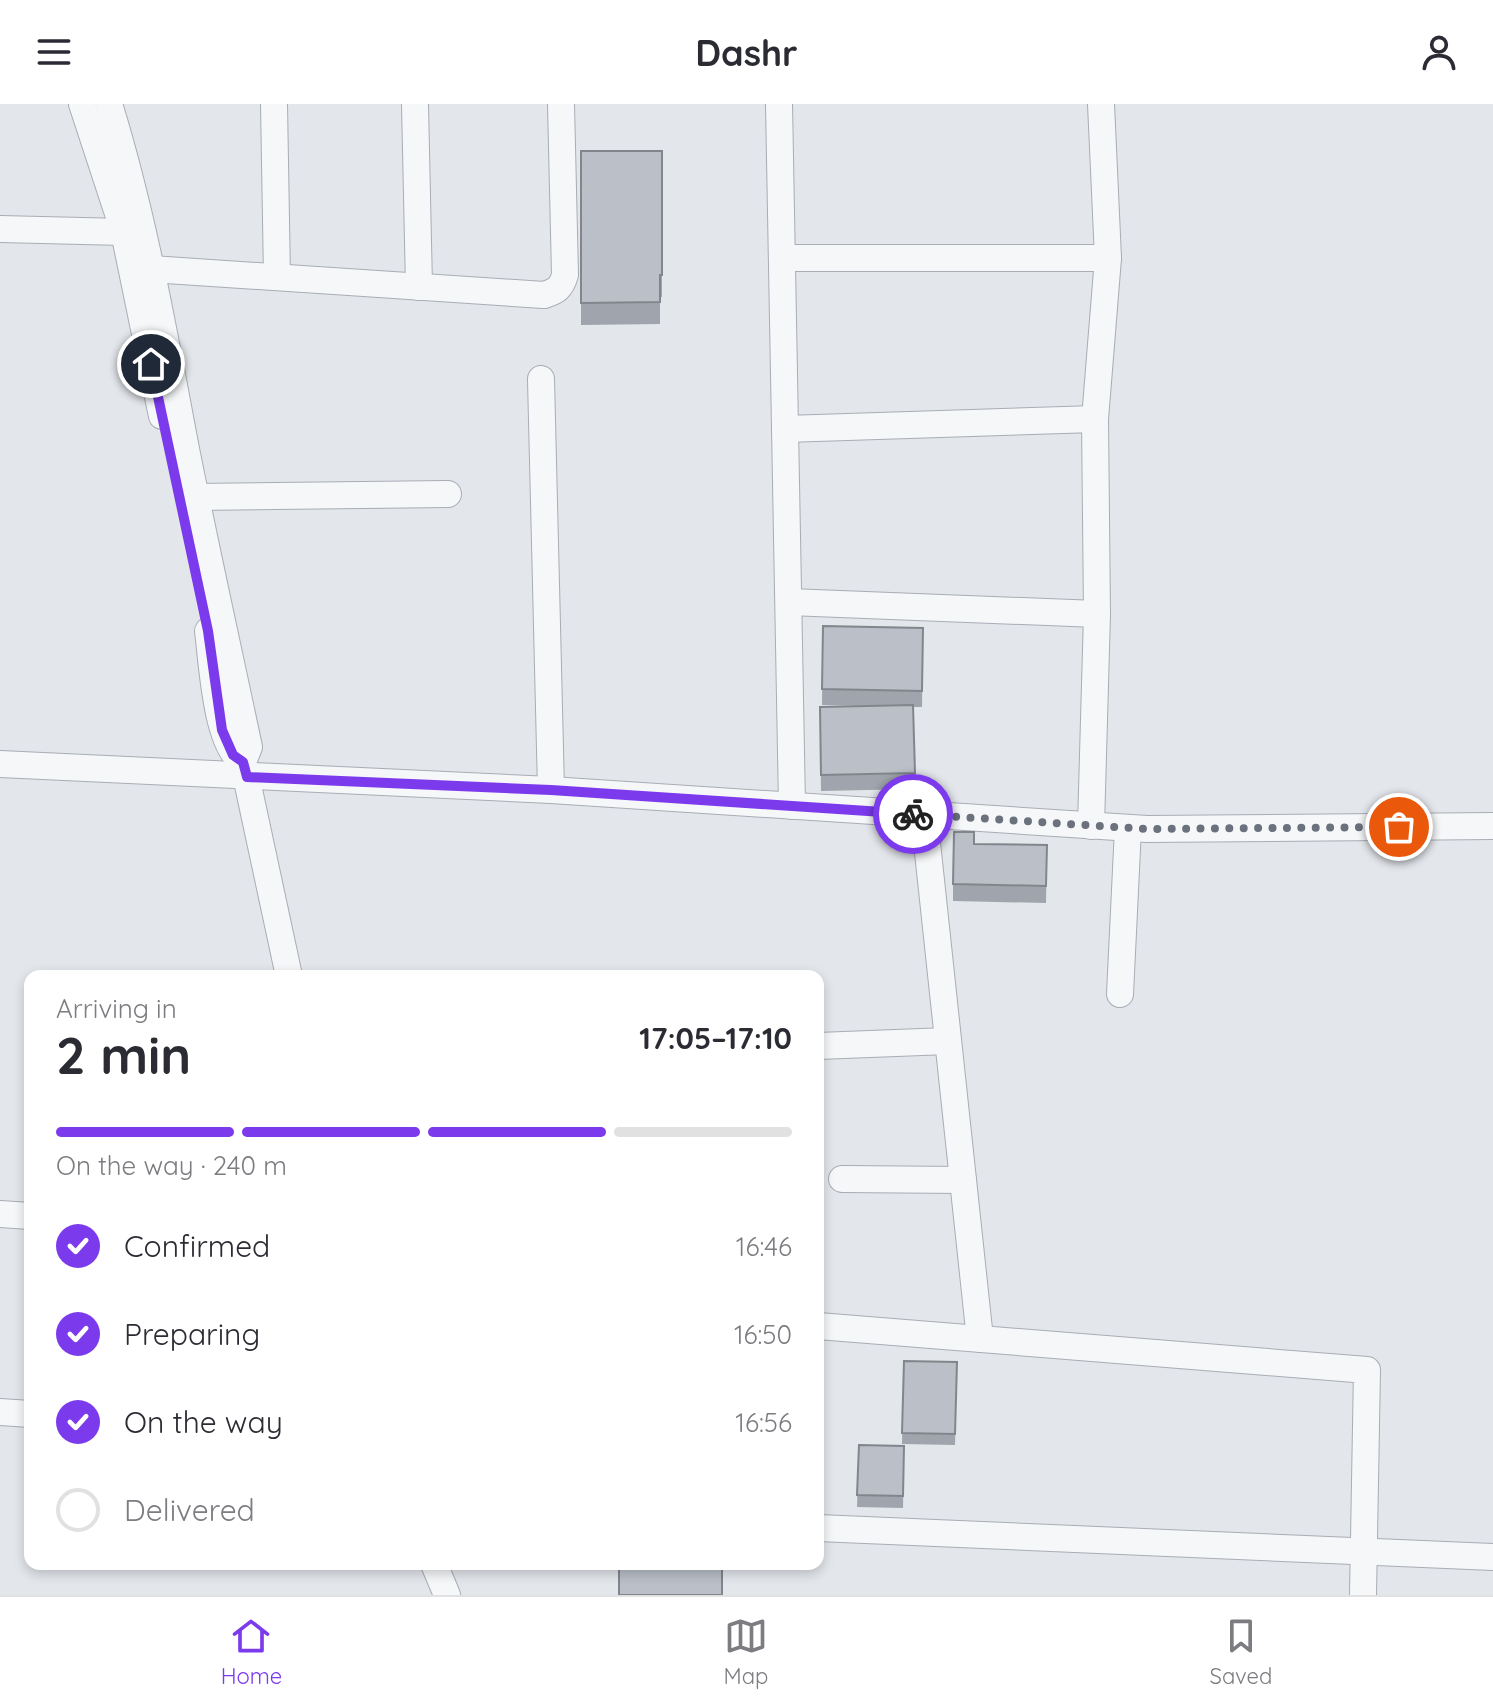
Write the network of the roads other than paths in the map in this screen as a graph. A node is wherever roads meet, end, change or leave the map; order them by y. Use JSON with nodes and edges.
{"nodes":[{"id":1,"x":82,"y":104,"type":"edge"},
{"id":2,"x":109,"y":104,"type":"edge"},
{"id":3,"x":274,"y":104,"type":"edge"},
{"id":4,"x":415,"y":104,"type":"edge"},
{"id":5,"x":561,"y":104,"type":"edge"},
{"id":6,"x":779,"y":104,"type":"edge"},
{"id":7,"x":1101,"y":104,"type":"edge"},
{"id":8,"x":0,"y":229,"type":"edge"},
{"id":9,"x":124,"y":232,"type":"junction"},
{"id":10,"x":782,"y":258,"type":"junction"},
{"id":11,"x":1108,"y":258,"type":"junction"},
{"id":12,"x":141,"y":270,"type":"junction"},
{"id":13,"x":277,"y":277,"type":"junction"},
{"id":14,"x":419,"y":287,"type":"junction"},
{"id":15,"x":541,"y":379,"type":"dead end"},
{"id":16,"x":1095,"y":419,"type":"junction"},
{"id":17,"x":785,"y":429,"type":"junction"},
{"id":18,"x":448,"y":494,"type":"dead end"},
{"id":19,"x":195,"y":497,"type":"junction"},
{"id":20,"x":789,"y":602,"type":"junction"},
{"id":21,"x":1097,"y":614,"type":"junction"},
{"id":22,"x":0,"y":764,"type":"edge"},
{"id":23,"x":245,"y":769,"type":"junction"},
{"id":24,"x":551,"y":790,"type":"junction"},
{"id":25,"x":792,"y":806,"type":"junction"},
{"id":26,"x":924,"y":815,"type":"junction"},
{"id":27,"x":1091,"y":826,"type":"junction"},
{"id":28,"x":1493,"y":826,"type":"edge"},
{"id":29,"x":1128,"y":828,"type":"junction"},
{"id":30,"x":288,"y":970,"type":"edge"},
{"id":31,"x":1120,"y":994,"type":"dead end"},
{"id":32,"x":948,"y":1041,"type":"junction"},
{"id":33,"x":824,"y":1046,"type":"edge"},
{"id":34,"x":842,"y":1179,"type":"dead end"},
{"id":35,"x":963,"y":1180,"type":"junction"},
{"id":36,"x":0,"y":1214,"type":"edge"},
{"id":37,"x":24,"y":1216,"type":"edge"},
{"id":38,"x":824,"y":1326,"type":"edge"},
{"id":39,"x":980,"y":1339,"type":"junction"},
{"id":40,"x":0,"y":1412,"type":"edge"},
{"id":41,"x":24,"y":1414,"type":"edge"},
{"id":42,"x":824,"y":1528,"type":"edge"},
{"id":43,"x":1364,"y":1552,"type":"junction"},
{"id":44,"x":1493,"y":1557,"type":"edge"},
{"id":45,"x":437,"y":1570,"type":"edge"},
{"id":46,"x":447,"y":1595,"type":"edge"},
{"id":47,"x":1363,"y":1595,"type":"edge"}],
"edges":[{"from":1,"to":9,"type":"street"},
{"from":2,"to":12,"type":"street"},
{"from":3,"to":13,"type":"street"},
{"from":4,"to":14,"type":"street"},
{"from":5,"to":14,"type":"street"},
{"from":6,"to":10,"type":"street"},
{"from":7,"to":11,"type":"street"},
{"from":8,"to":9,"type":"street"},
{"from":9,"to":12,"type":"street"},
{"from":10,"to":11,"type":"street"},
{"from":10,"to":17,"type":"street"},
{"from":11,"to":16,"type":"street"},
{"from":12,"to":13,"type":"street"},
{"from":12,"to":19,"type":"street"},
{"from":12,"to":23,"type":"street"},
{"from":13,"to":14,"type":"street"},
{"from":15,"to":24,"type":"street"},
{"from":16,"to":17,"type":"street"},
{"from":16,"to":21,"type":"street"},
{"from":17,"to":20,"type":"street"},
{"from":18,"to":19,"type":"street"},
{"from":19,"to":23,"type":"street"},
{"from":20,"to":21,"type":"street"},
{"from":20,"to":25,"type":"street"},
{"from":21,"to":27,"type":"street"},
{"from":22,"to":23,"type":"street"},
{"from":23,"to":24,"type":"street"},
{"from":23,"to":30,"type":"street"},
{"from":24,"to":25,"type":"street"},
{"from":25,"to":26,"type":"street"},
{"from":26,"to":27,"type":"street"},
{"from":26,"to":32,"type":"street"},
{"from":27,"to":29,"type":"street"},
{"from":28,"to":29,"type":"street"},
{"from":29,"to":31,"type":"street"},
{"from":32,"to":33,"type":"street"},
{"from":32,"to":35,"type":"street"},
{"from":34,"to":35,"type":"street"},
{"from":35,"to":39,"type":"street"},
{"from":36,"to":37,"type":"street"},
{"from":38,"to":39,"type":"street"},
{"from":39,"to":43,"type":"street"},
{"from":40,"to":41,"type":"street"},
{"from":42,"to":43,"type":"street"},
{"from":43,"to":44,"type":"street"},
{"from":43,"to":47,"type":"street"},
{"from":45,"to":46,"type":"street"}]}
